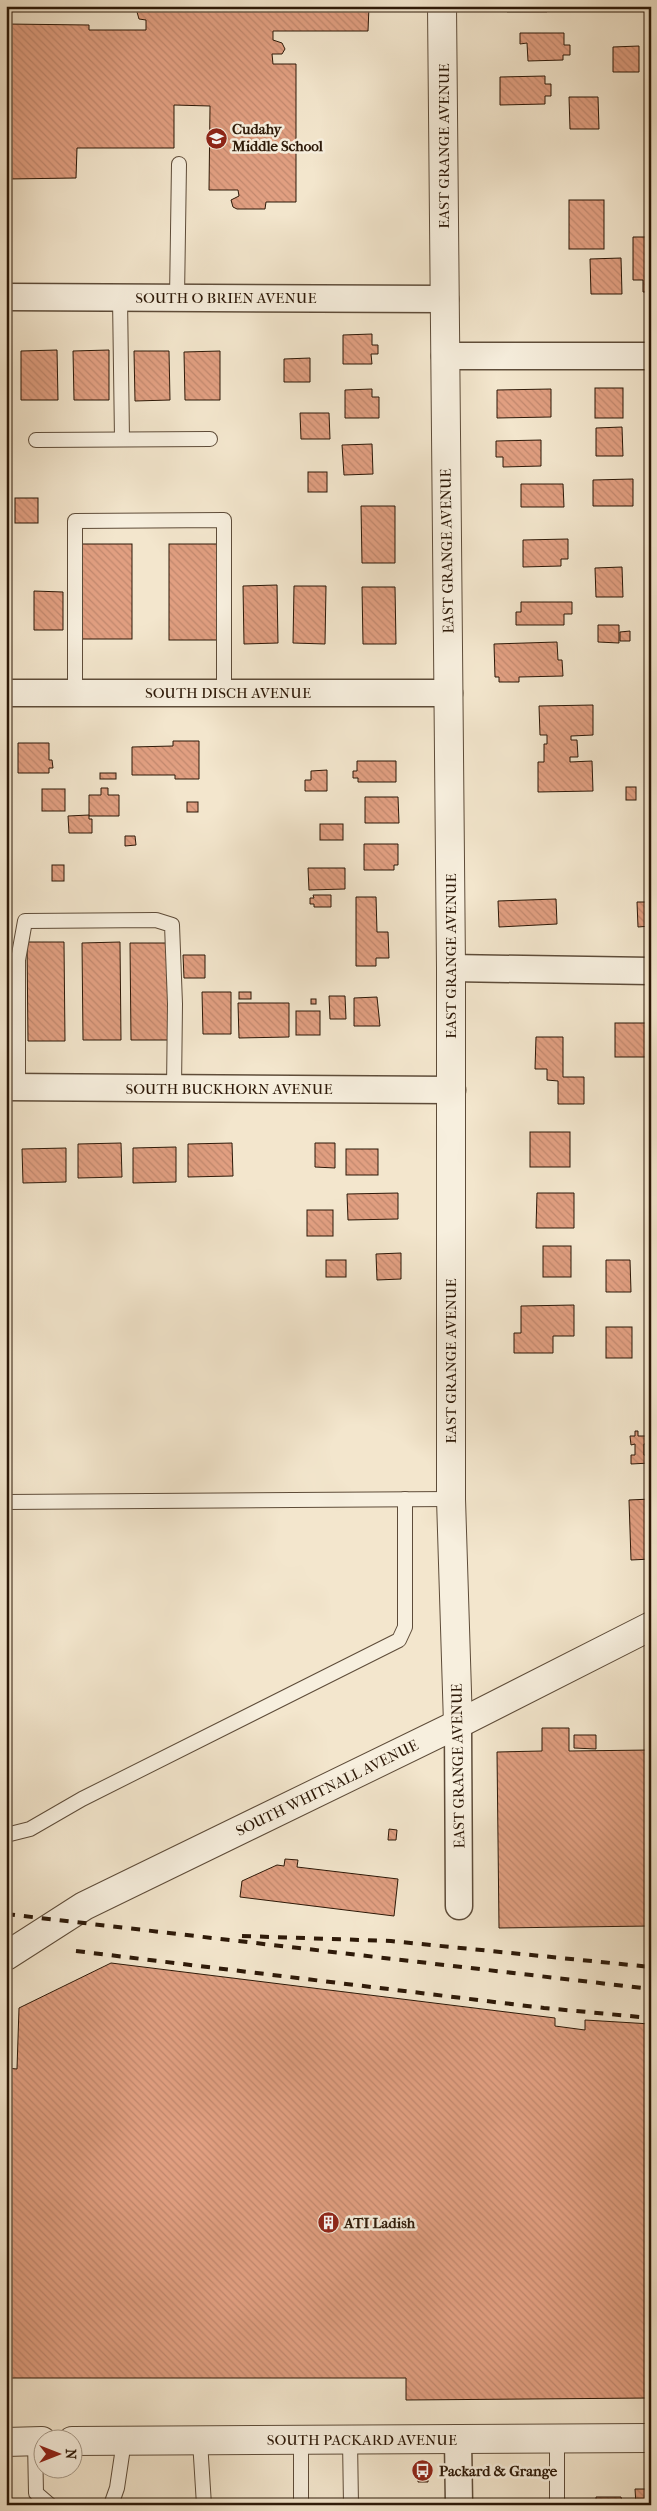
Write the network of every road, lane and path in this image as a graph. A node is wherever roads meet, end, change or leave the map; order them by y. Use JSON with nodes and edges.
{"nodes":[{"id":1,"x":59,"y":6,"type":"edge"},
{"id":2,"x":442,"y":6,"type":"edge"},
{"id":3,"x":6,"y":7,"type":"edge"},
{"id":4,"x":179,"y":164,"type":"dead end"},
{"id":5,"x":6,"y":297,"type":"edge"},
{"id":6,"x":120,"y":298,"type":"junction"},
{"id":7,"x":177,"y":298,"type":"junction"},
{"id":8,"x":445,"y":299,"type":"junction"},
{"id":9,"x":445,"y":356,"type":"junction"},
{"id":10,"x":651,"y":356,"type":"edge"},
{"id":11,"x":210,"y":439,"type":"dead end"},
{"id":12,"x":36,"y":440,"type":"dead end"},
{"id":13,"x":122,"y":440,"type":"junction"},
{"id":14,"x":6,"y":693,"type":"edge"},
{"id":15,"x":75,"y":693,"type":"junction"},
{"id":16,"x":224,"y":693,"type":"junction"},
{"id":17,"x":449,"y":693,"type":"junction"},
{"id":18,"x":451,"y":968,"type":"junction"},
{"id":19,"x":651,"y":971,"type":"edge"},
{"id":20,"x":12,"y":1087,"type":"edge"},
{"id":21,"x":174,"y":1088,"type":"junction"},
{"id":22,"x":452,"y":1090,"type":"junction"},
{"id":23,"x":405,"y":1499,"type":"junction"},
{"id":24,"x":451,"y":1500,"type":"junction"},
{"id":25,"x":6,"y":1502,"type":"edge"},
{"id":26,"x":651,"y":1626,"type":"edge"},
{"id":27,"x":458,"y":1724,"type":"junction"},
{"id":28,"x":6,"y":1835,"type":"edge"},
{"id":29,"x":459,"y":1906,"type":"dead end"},
{"id":30,"x":6,"y":1956,"type":"edge"},
{"id":31,"x":651,"y":2438,"type":"edge"},
{"id":32,"x":458,"y":2439,"type":"junction"},
{"id":33,"x":557,"y":2439,"type":"junction"},
{"id":34,"x":302,"y":2440,"type":"junction"},
{"id":35,"x":350,"y":2440,"type":"junction"},
{"id":36,"x":82,"y":2441,"type":"edge"},
{"id":37,"x":124,"y":2441,"type":"junction"},
{"id":38,"x":200,"y":2441,"type":"junction"},
{"id":39,"x":6,"y":2442,"type":"edge"},
{"id":40,"x":32,"y":2442,"type":"edge"},
{"id":41,"x":37,"y":2478,"type":"edge"},
{"id":42,"x":50,"y":2505,"type":"edge"},
{"id":43,"x":111,"y":2505,"type":"edge"},
{"id":44,"x":204,"y":2505,"type":"edge"},
{"id":45,"x":301,"y":2505,"type":"edge"},
{"id":46,"x":351,"y":2505,"type":"edge"},
{"id":47,"x":459,"y":2505,"type":"edge"},
{"id":48,"x":558,"y":2505,"type":"edge"}],
"edges":[{"from":1,"to":3,"type":"path"},
{"from":2,"to":8,"type":"street","name":"EAST GRANGE AVENUE"},
{"from":4,"to":7,"type":"lane"},
{"from":5,"to":6,"type":"street","name":"SOUTH O BRIEN AVENUE"},
{"from":6,"to":7,"type":"street","name":"SOUTH O BRIEN AVENUE"},
{"from":6,"to":13,"type":"lane"},
{"from":7,"to":8,"type":"street","name":"SOUTH O BRIEN AVENUE"},
{"from":8,"to":9,"type":"street","name":"EAST GRANGE AVENUE"},
{"from":9,"to":10,"type":"street"},
{"from":9,"to":17,"type":"street","name":"EAST GRANGE AVENUE"},
{"from":11,"to":13,"type":"lane"},
{"from":12,"to":13,"type":"lane"},
{"from":14,"to":15,"type":"street","name":"SOUTH DISCH AVENUE"},
{"from":15,"to":16,"type":"street","name":"SOUTH DISCH AVENUE"},
{"from":15,"to":16,"type":"lane"},
{"from":16,"to":17,"type":"street","name":"SOUTH DISCH AVENUE"},
{"from":17,"to":18,"type":"street","name":"EAST GRANGE AVENUE"},
{"from":18,"to":19,"type":"street"},
{"from":18,"to":22,"type":"street","name":"EAST GRANGE AVENUE"},
{"from":20,"to":21,"type":"street","name":"SOUTH BUCKHORN AVENUE"},
{"from":20,"to":21,"type":"lane"},
{"from":21,"to":22,"type":"street","name":"SOUTH BUCKHORN AVENUE"},
{"from":22,"to":24,"type":"street","name":"EAST GRANGE AVENUE"},
{"from":23,"to":24,"type":"lane"},
{"from":23,"to":25,"type":"lane"},
{"from":23,"to":28,"type":"lane"},
{"from":24,"to":27,"type":"street","name":"EAST GRANGE AVENUE"},
{"from":26,"to":27,"type":"street","name":"SOUTH WHITNALL AVENUE"},
{"from":27,"to":29,"type":"street","name":"EAST GRANGE AVENUE"},
{"from":27,"to":30,"type":"street","name":"SOUTH WHITNALL AVENUE"},
{"from":31,"to":33,"type":"street","name":"SOUTH PACKARD AVENUE"},
{"from":32,"to":33,"type":"street","name":"SOUTH PACKARD AVENUE"},
{"from":32,"to":35,"type":"street","name":"SOUTH PACKARD AVENUE"},
{"from":32,"to":47,"type":"street"},
{"from":33,"to":48,"type":"lane"},
{"from":34,"to":35,"type":"street","name":"SOUTH PACKARD AVENUE"},
{"from":34,"to":38,"type":"street","name":"SOUTH PACKARD AVENUE"},
{"from":34,"to":45,"type":"lane"},
{"from":35,"to":46,"type":"lane"},
{"from":36,"to":37,"type":"street","name":"SOUTH PACKARD AVENUE"},
{"from":37,"to":38,"type":"street","name":"SOUTH PACKARD AVENUE"},
{"from":37,"to":43,"type":"lane"},
{"from":38,"to":44,"type":"lane"},
{"from":39,"to":40,"type":"street"},
{"from":41,"to":42,"type":"lane"}]}
